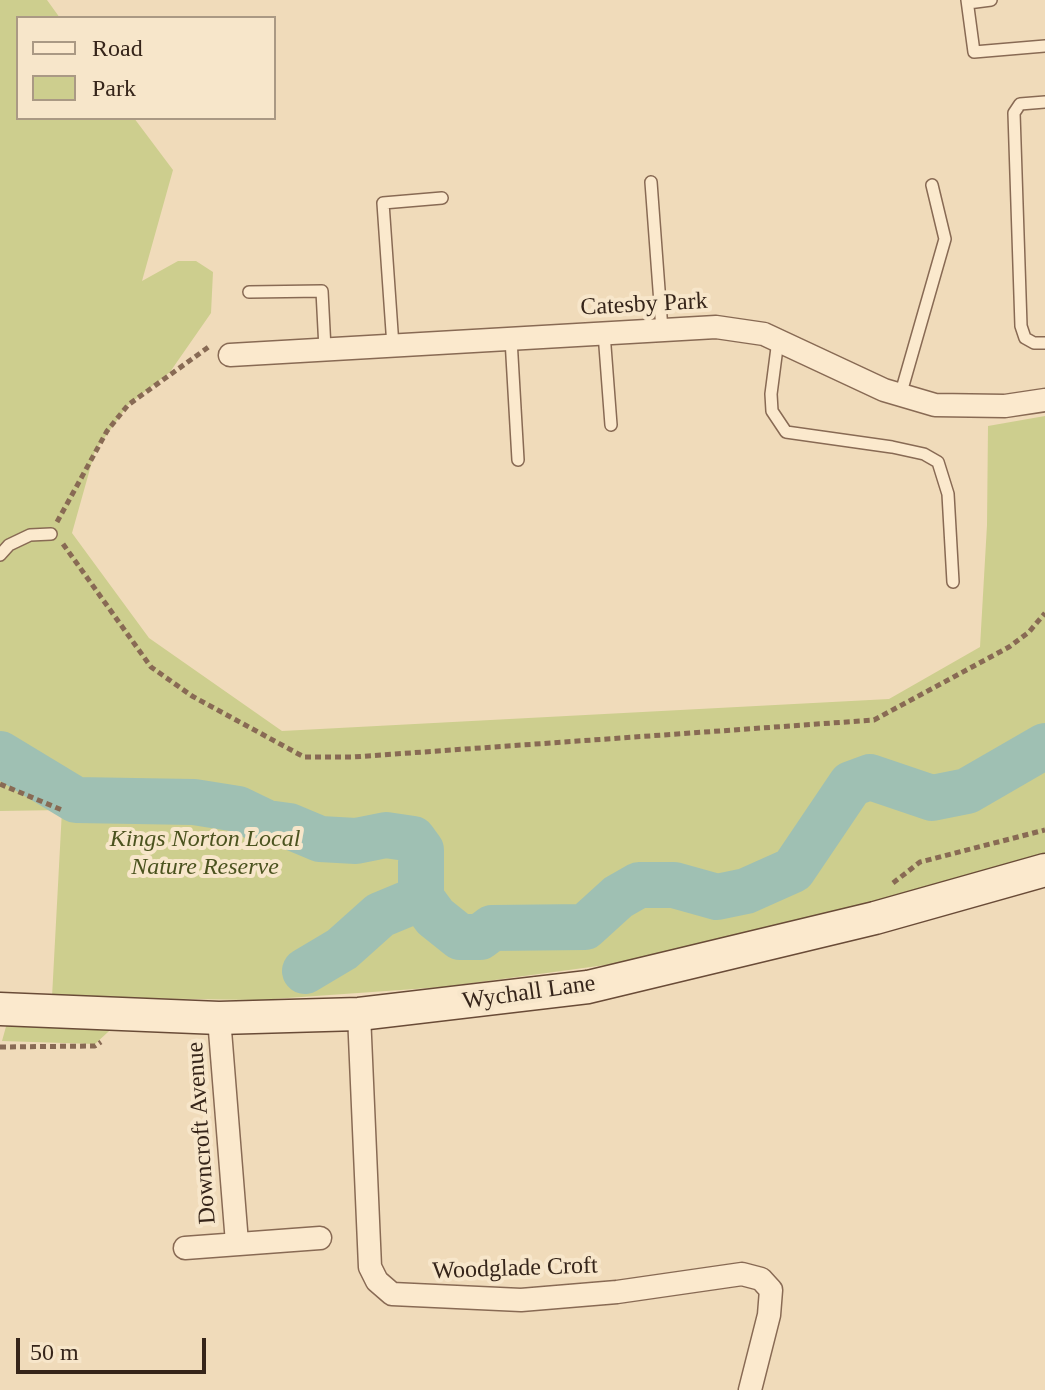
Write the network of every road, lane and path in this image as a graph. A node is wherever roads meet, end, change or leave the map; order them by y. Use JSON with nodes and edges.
{"nodes":[{"id":1,"x":991,"y":0,"type":"edge"},
{"id":2,"x":967,"y":1,"type":"edge"},
{"id":3,"x":1045,"y":46,"type":"edge"},
{"id":4,"x":1045,"y":102,"type":"edge"},
{"id":5,"x":651,"y":182,"type":"dead end"},
{"id":6,"x":932,"y":185,"type":"dead end"},
{"id":7,"x":442,"y":198,"type":"dead end"},
{"id":8,"x":249,"y":292,"type":"dead end"},
{"id":9,"x":662,"y":330,"type":"junction"},
{"id":10,"x":604,"y":333,"type":"junction"},
{"id":11,"x":511,"y":339,"type":"junction"},
{"id":12,"x":778,"y":340,"type":"junction"},
{"id":13,"x":1045,"y":343,"type":"edge"},
{"id":14,"x":393,"y":346,"type":"junction"},
{"id":15,"x":325,"y":349,"type":"junction"},
{"id":16,"x":230,"y":355,"type":"joint"},
{"id":17,"x":900,"y":396,"type":"junction"},
{"id":18,"x":1045,"y":400,"type":"edge"},
{"id":19,"x":611,"y":425,"type":"dead end"},
{"id":20,"x":518,"y":460,"type":"dead end"},
{"id":21,"x":51,"y":534,"type":"junction"},
{"id":22,"x":0,"y":555,"type":"edge"},
{"id":23,"x":953,"y":582,"type":"dead end"},
{"id":24,"x":1045,"y":613,"type":"edge"},
{"id":25,"x":0,"y":784,"type":"edge"},
{"id":26,"x":62,"y":810,"type":"dead end"},
{"id":27,"x":1045,"y":830,"type":"edge"},
{"id":28,"x":1045,"y":870,"type":"edge"},
{"id":29,"x":891,"y":884,"type":"dead end"},
{"id":30,"x":0,"y":1009,"type":"edge"},
{"id":31,"x":359,"y":1014,"type":"junction"},
{"id":32,"x":219,"y":1018,"type":"junction"},
{"id":33,"x":320,"y":1238,"type":"dead end"},
{"id":34,"x":237,"y":1243,"type":"junction"},
{"id":35,"x":185,"y":1248,"type":"dead end"},
{"id":36,"x":750,"y":1390,"type":"edge"}],
"edges":[{"from":1,"to":2,"type":"lane"},
{"from":2,"to":3,"type":"lane"},
{"from":4,"to":13,"type":"lane"},
{"from":5,"to":9,"type":"lane"},
{"from":6,"to":17,"type":"lane"},
{"from":7,"to":14,"type":"lane"},
{"from":8,"to":15,"type":"lane"},
{"from":9,"to":10,"type":"street","name":"Catesby Park"},
{"from":9,"to":12,"type":"street","name":"Catesby Park"},
{"from":10,"to":11,"type":"street","name":"Catesby Park"},
{"from":10,"to":19,"type":"lane"},
{"from":11,"to":14,"type":"street","name":"Catesby Park"},
{"from":11,"to":20,"type":"lane"},
{"from":12,"to":17,"type":"street","name":"Catesby Park"},
{"from":12,"to":23,"type":"lane"},
{"from":14,"to":15,"type":"street","name":"Catesby Park"},
{"from":15,"to":16,"type":"street","name":"Catesby Park"},
{"from":16,"to":21,"type":"path"},
{"from":17,"to":18,"type":"street","name":"Catesby Park"},
{"from":21,"to":22,"type":"lane"},
{"from":21,"to":24,"type":"path"},
{"from":25,"to":26,"type":"path"},
{"from":27,"to":29,"type":"path"},
{"from":28,"to":31,"type":"street","name":"Wychall Lane"},
{"from":30,"to":32,"type":"street","name":"Wychall Lane"},
{"from":31,"to":32,"type":"street","name":"Wychall Lane"},
{"from":31,"to":36,"type":"street","name":"Woodglade Croft"},
{"from":32,"to":34,"type":"street","name":"Downcroft Avenue"},
{"from":33,"to":34,"type":"street","name":"Downcroft Avenue"},
{"from":34,"to":35,"type":"street","name":"Downcroft Avenue"}]}
